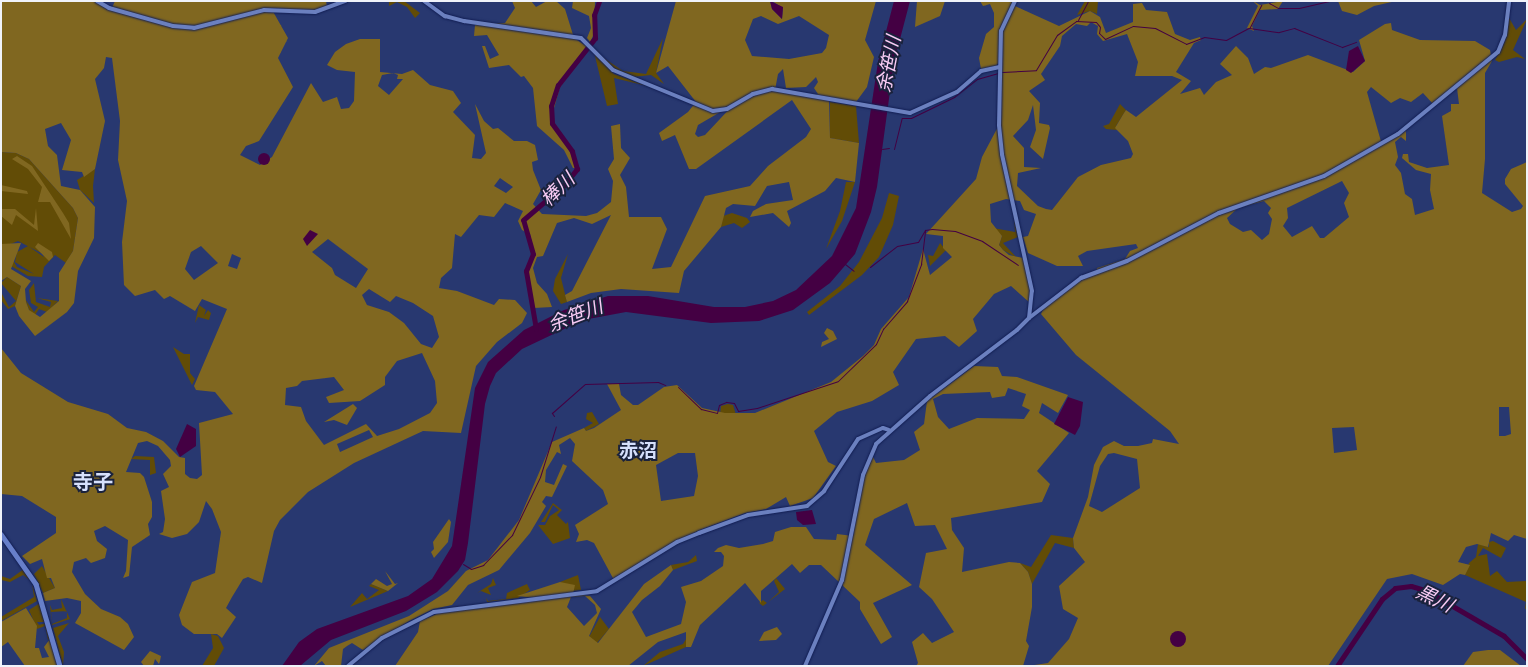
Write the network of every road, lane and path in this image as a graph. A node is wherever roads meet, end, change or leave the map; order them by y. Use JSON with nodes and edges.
{"nodes":[{"id":1,"x":97,"y":1,"type":"edge"},
{"id":2,"x":346,"y":1,"type":"edge"},
{"id":3,"x":424,"y":1,"type":"edge"},
{"id":4,"x":1016,"y":1,"type":"edge"},
{"id":5,"x":1509,"y":1,"type":"edge"},
{"id":6,"x":1000,"y":68,"type":"junction"},
{"id":7,"x":1029,"y":318,"type":"junction"},
{"id":8,"x":889,"y":430,"type":"junction"},
{"id":9,"x":1,"y":534,"type":"edge"},
{"id":10,"x":60,"y":666,"type":"edge"},
{"id":11,"x":348,"y":666,"type":"edge"},
{"id":12,"x":805,"y":666,"type":"edge"}],
"edges":[{"from":1,"to":2,"type":"street"},
{"from":3,"to":6,"type":"street"},
{"from":4,"to":6,"type":"street"},
{"from":5,"to":7,"type":"street"},
{"from":6,"to":7,"type":"street"},
{"from":7,"to":8,"type":"street"},
{"from":8,"to":11,"type":"street"},
{"from":8,"to":12,"type":"street"},
{"from":9,"to":10,"type":"main road"}]}
